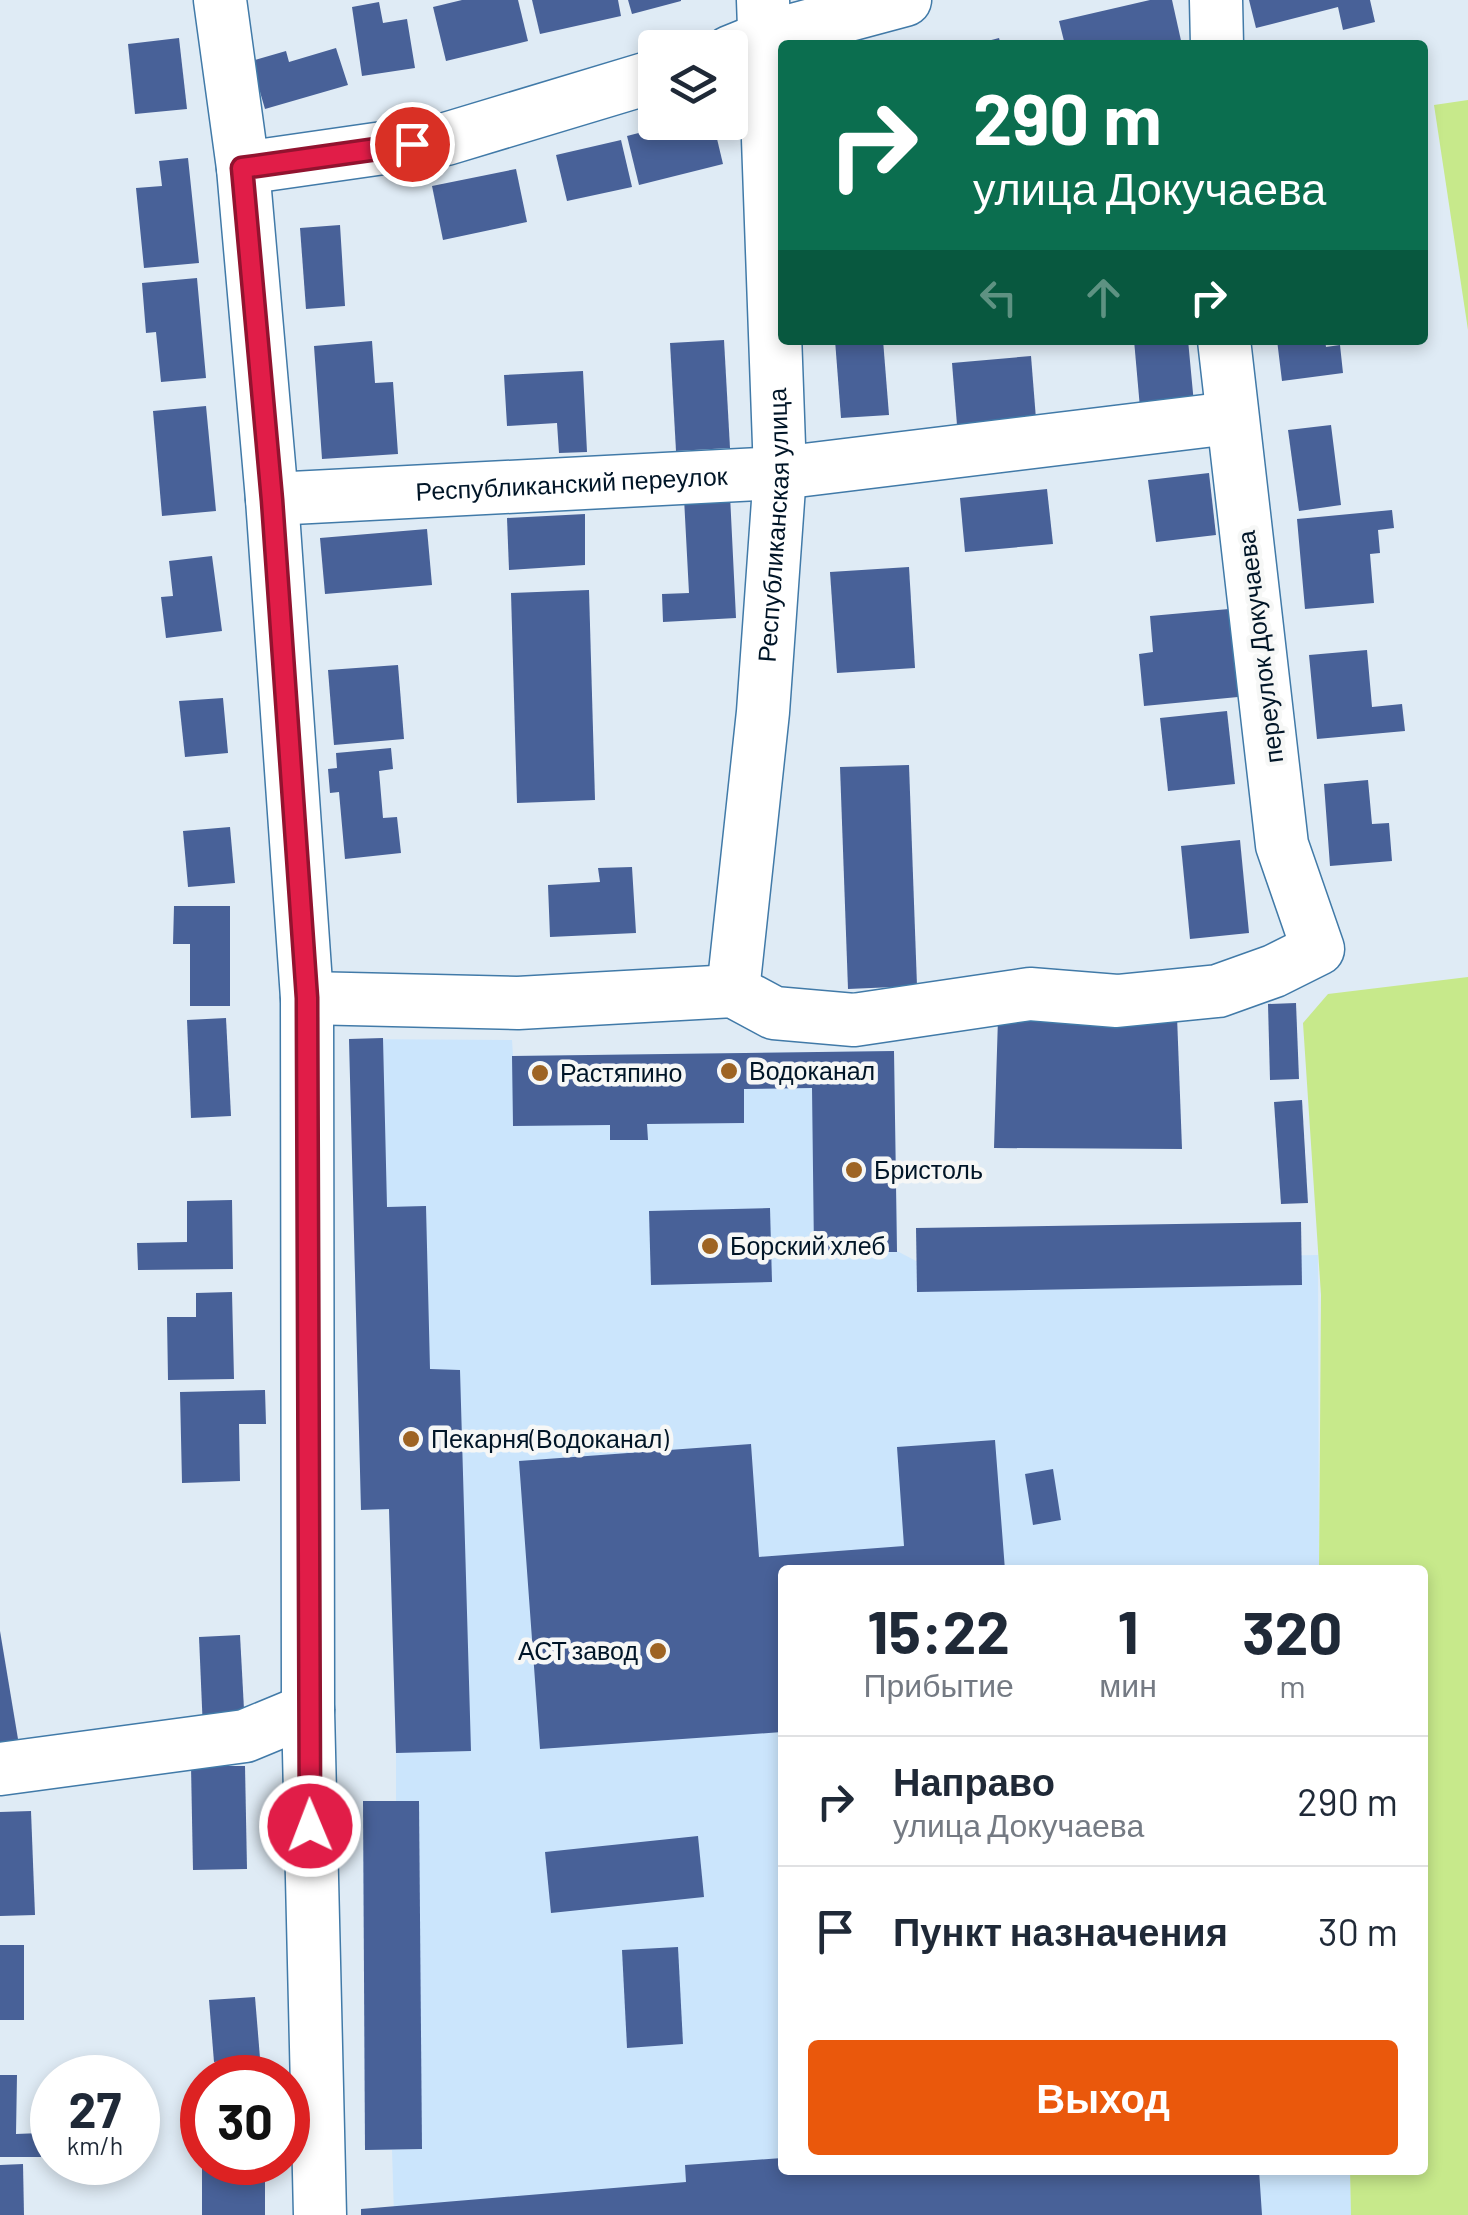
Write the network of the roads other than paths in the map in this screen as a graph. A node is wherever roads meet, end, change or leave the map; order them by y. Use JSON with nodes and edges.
{"nodes":[{"id":1,"x":220,"y":0,"type":"edge"},
{"id":2,"x":906,"y":0,"type":"edge"},
{"id":3,"x":1216,"y":0,"type":"edge"},
{"id":4,"x":753,"y":29,"type":"edge"},
{"id":5,"x":1218,"y":40,"type":"edge"},
{"id":6,"x":638,"y":81,"type":"edge"},
{"id":7,"x":242,"y":168,"type":"junction"},
{"id":8,"x":1224,"y":345,"type":"edge"},
{"id":9,"x":1230,"y":418,"type":"junction"},
{"id":10,"x":780,"y":473,"type":"junction"},
{"id":11,"x":272,"y":500,"type":"junction"},
{"id":12,"x":733,"y":991,"type":"junction"},
{"id":13,"x":307,"y":998,"type":"junction"},
{"id":14,"x":308,"y":1710,"type":"junction"},
{"id":15,"x":0,"y":1769,"type":"edge"},
{"id":16,"x":320,"y":2215,"type":"edge"}],
"edges":[{"from":1,"to":7,"type":"street"},
{"from":2,"to":4,"type":"street"},
{"from":3,"to":5,"type":"street"},
{"from":4,"to":10,"type":"street","name":"Республиканская улица"},
{"from":6,"to":7,"type":"street"},
{"from":7,"to":11,"type":"street"},
{"from":8,"to":9,"type":"street","name":"переулок Докучаева"},
{"from":9,"to":10,"type":"street","name":"Республиканский переулок"},
{"from":9,"to":12,"type":"street","name":"переулок Докучаева"},
{"from":10,"to":11,"type":"street","name":"Республиканский переулок"},
{"from":10,"to":12,"type":"street","name":"Республиканская улица"},
{"from":11,"to":13,"type":"street"},
{"from":12,"to":13,"type":"street"},
{"from":13,"to":14,"type":"street"},
{"from":14,"to":15,"type":"street"},
{"from":14,"to":16,"type":"street"}]}
